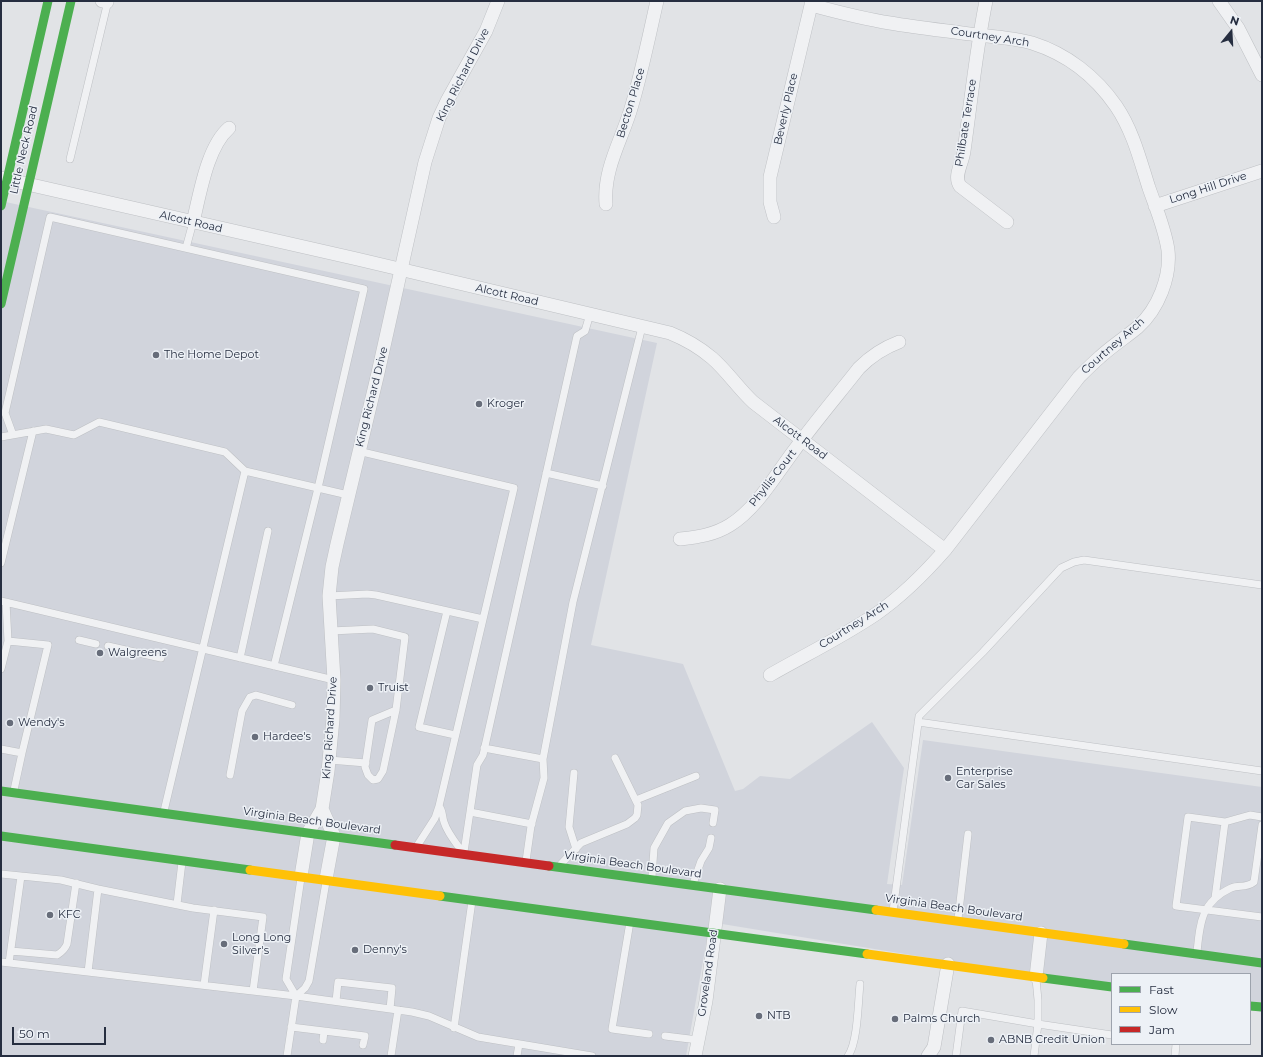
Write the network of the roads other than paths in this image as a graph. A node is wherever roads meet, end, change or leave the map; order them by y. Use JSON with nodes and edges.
{"nodes":[{"id":1,"x":48,"y":1,"type":"edge"},
{"id":2,"x":71,"y":1,"type":"edge"},
{"id":3,"x":106,"y":1,"type":"edge"},
{"id":4,"x":498,"y":1,"type":"edge"},
{"id":5,"x":657,"y":1,"type":"edge"},
{"id":6,"x":986,"y":1,"type":"edge"},
{"id":7,"x":1219,"y":1,"type":"edge"},
{"id":8,"x":812,"y":3,"type":"edge"},
{"id":9,"x":980,"y":35,"type":"junction"},
{"id":10,"x":1262,"y":75,"type":"edge"},
{"id":11,"x":229,"y":128,"type":"dead end"},
{"id":12,"x":70,"y":159,"type":"dead end"},
{"id":13,"x":1262,"y":170,"type":"edge"},
{"id":14,"x":4,"y":179,"type":"edge"},
{"id":15,"x":28,"y":184,"type":"junction"},
{"id":16,"x":606,"y":204,"type":"dead end"},
{"id":17,"x":1,"y":206,"type":"edge"},
{"id":18,"x":1155,"y":206,"type":"junction"},
{"id":19,"x":774,"y":217,"type":"dead end"},
{"id":20,"x":193,"y":222,"type":"junction"},
{"id":21,"x":1007,"y":222,"type":"dead end"},
{"id":22,"x":186,"y":248,"type":"junction"},
{"id":23,"x":401,"y":270,"type":"junction"},
{"id":24,"x":1,"y":304,"type":"edge"},
{"id":25,"x":590,"y":314,"type":"junction"},
{"id":26,"x":642,"y":327,"type":"junction"},
{"id":27,"x":899,"y":342,"type":"dead end"},
{"id":28,"x":32,"y":431,"type":"junction"},
{"id":29,"x":13,"y":435,"type":"junction"},
{"id":30,"x":1,"y":437,"type":"edge"},
{"id":31,"x":802,"y":440,"type":"junction"},
{"id":32,"x":358,"y":451,"type":"junction"},
{"id":33,"x":245,"y":471,"type":"junction"},
{"id":34,"x":546,"y":473,"type":"junction"},
{"id":35,"x":603,"y":486,"type":"junction"},
{"id":36,"x":318,"y":488,"type":"junction"},
{"id":37,"x":348,"y":495,"type":"junction"},
{"id":38,"x":268,"y":531,"type":"dead end"},
{"id":39,"x":680,"y":538,"type":"dead end"},
{"id":40,"x":945,"y":550,"type":"junction"},
{"id":41,"x":1,"y":563,"type":"edge"},
{"id":42,"x":1262,"y":585,"type":"edge"},
{"id":43,"x":329,"y":596,"type":"junction"},
{"id":44,"x":4,"y":602,"type":"edge"},
{"id":45,"x":447,"y":611,"type":"junction"},
{"id":46,"x":483,"y":619,"type":"junction"},
{"id":47,"x":331,"y":631,"type":"junction"},
{"id":48,"x":78,"y":640,"type":"dead end"},
{"id":49,"x":8,"y":641,"type":"junction"},
{"id":50,"x":96,"y":644,"type":"dead end"},
{"id":51,"x":108,"y":646,"type":"dead end"},
{"id":52,"x":202,"y":649,"type":"junction"},
{"id":53,"x":161,"y":658,"type":"dead end"},
{"id":54,"x":240,"y":658,"type":"junction"},
{"id":55,"x":274,"y":666,"type":"junction"},
{"id":56,"x":1,"y":669,"type":"edge"},
{"id":57,"x":770,"y":675,"type":"dead end"},
{"id":58,"x":334,"y":680,"type":"junction"},
{"id":59,"x":292,"y":704,"type":"dead end"},
{"id":60,"x":396,"y":710,"type":"junction"},
{"id":61,"x":918,"y":722,"type":"junction"},
{"id":62,"x":455,"y":735,"type":"junction"},
{"id":63,"x":484,"y":748,"type":"junction"},
{"id":64,"x":1,"y":749,"type":"edge"},
{"id":65,"x":22,"y":753,"type":"junction"},
{"id":66,"x":615,"y":758,"type":"dead end"},
{"id":67,"x":543,"y":759,"type":"junction"},
{"id":68,"x":329,"y":760,"type":"junction"},
{"id":69,"x":366,"y":763,"type":"junction"},
{"id":70,"x":1262,"y":771,"type":"edge"},
{"id":71,"x":574,"y":773,"type":"dead end"},
{"id":72,"x":230,"y":775,"type":"dead end"},
{"id":73,"x":696,"y":776,"type":"dead end"},
{"id":74,"x":1,"y":791,"type":"edge"},
{"id":75,"x":13,"y":793,"type":"junction"},
{"id":76,"x":636,"y":800,"type":"junction"},
{"id":77,"x":439,"y":806,"type":"junction"},
{"id":78,"x":322,"y":809,"type":"junction"},
{"id":79,"x":470,"y":812,"type":"junction"},
{"id":80,"x":163,"y":813,"type":"junction"},
{"id":81,"x":1262,"y":817,"type":"edge"},
{"id":82,"x":1225,"y":822,"type":"junction"},
{"id":83,"x":713,"y":823,"type":"dead end"},
{"id":84,"x":532,"y":824,"type":"junction"},
{"id":85,"x":1262,"y":825,"type":"edge"},
{"id":86,"x":308,"y":833,"type":"junction"},
{"id":87,"x":968,"y":834,"type":"dead end"},
{"id":88,"x":1,"y":836,"type":"edge"},
{"id":89,"x":334,"y":836,"type":"junction"},
{"id":90,"x":712,"y":838,"type":"dead end"},
{"id":91,"x":416,"y":848,"type":"junction"},
{"id":92,"x":576,"y":849,"type":"junction"},
{"id":93,"x":463,"y":854,"type":"junction"},
{"id":94,"x":182,"y":860,"type":"junction"},
{"id":95,"x":526,"y":862,"type":"junction"},
{"id":96,"x":558,"y":867,"type":"junction"},
{"id":97,"x":1,"y":874,"type":"edge"},
{"id":98,"x":21,"y":876,"type":"junction"},
{"id":99,"x":301,"y":876,"type":"junction"},
{"id":100,"x":326,"y":880,"type":"junction"},
{"id":101,"x":652,"y":880,"type":"junction"},
{"id":102,"x":76,"y":883,"type":"junction"},
{"id":103,"x":692,"y":885,"type":"junction"},
{"id":104,"x":98,"y":889,"type":"junction"},
{"id":105,"x":720,"y":889,"type":"junction"},
{"id":106,"x":1215,"y":898,"type":"junction"},
{"id":107,"x":472,"y":900,"type":"junction"},
{"id":108,"x":177,"y":904,"type":"junction"},
{"id":109,"x":214,"y":910,"type":"junction"},
{"id":110,"x":1205,"y":910,"type":"junction"},
{"id":111,"x":893,"y":912,"type":"junction"},
{"id":112,"x":1262,"y":917,"type":"edge"},
{"id":113,"x":630,"y":921,"type":"junction"},
{"id":114,"x":958,"y":921,"type":"junction"},
{"id":115,"x":714,"y":932,"type":"junction"},
{"id":116,"x":1041,"y":933,"type":"junction"},
{"id":117,"x":11,"y":950,"type":"junction"},
{"id":118,"x":1197,"y":954,"type":"junction"},
{"id":119,"x":1,"y":962,"type":"edge"},
{"id":120,"x":9,"y":963,"type":"junction"},
{"id":121,"x":1262,"y":963,"type":"edge"},
{"id":122,"x":948,"y":964,"type":"junction"},
{"id":123,"x":88,"y":972,"type":"junction"},
{"id":124,"x":1036,"y":977,"type":"junction"},
{"id":125,"x":860,"y":984,"type":"dead end"},
{"id":126,"x":204,"y":985,"type":"junction"},
{"id":127,"x":1111,"y":988,"type":"edge"},
{"id":128,"x":253,"y":991,"type":"junction"},
{"id":129,"x":296,"y":996,"type":"junction"},
{"id":130,"x":336,"y":1001,"type":"junction"},
{"id":131,"x":1251,"y":1006,"type":"edge"},
{"id":132,"x":1262,"y":1007,"type":"edge"},
{"id":133,"x":390,"y":1009,"type":"junction"},
{"id":134,"x":398,"y":1010,"type":"junction"},
{"id":135,"x":1038,"y":1024,"type":"junction"},
{"id":136,"x":291,"y":1027,"type":"junction"},
{"id":137,"x":454,"y":1028,"type":"junction"},
{"id":138,"x":324,"y":1031,"type":"junction"},
{"id":139,"x":649,"y":1034,"type":"dead end"},
{"id":140,"x":1111,"y":1034,"type":"edge"},
{"id":141,"x":665,"y":1036,"type":"dead end"},
{"id":142,"x":323,"y":1040,"type":"dead end"},
{"id":143,"x":698,"y":1040,"type":"junction"},
{"id":144,"x":519,"y":1044,"type":"junction"},
{"id":145,"x":1176,"y":1045,"type":"edge"},
{"id":146,"x":363,"y":1046,"type":"dead end"},
{"id":147,"x":287,"y":1056,"type":"edge"},
{"id":148,"x":391,"y":1056,"type":"edge"},
{"id":149,"x":517,"y":1056,"type":"edge"},
{"id":150,"x":592,"y":1056,"type":"edge"},
{"id":151,"x":695,"y":1056,"type":"edge"},
{"id":152,"x":848,"y":1056,"type":"edge"},
{"id":153,"x":928,"y":1056,"type":"edge"},
{"id":154,"x":956,"y":1056,"type":"edge"},
{"id":155,"x":1034,"y":1056,"type":"edge"},
{"id":156,"x":1175,"y":1056,"type":"edge"}],
"edges":[{"from":1,"to":14,"type":"main road","name":"Little Neck Road"},
{"from":2,"to":15,"type":"main road","name":"Little Neck Road"},
{"from":3,"to":12,"type":"lane"},
{"from":4,"to":23,"type":"street","name":"King Richard Drive"},
{"from":5,"to":16,"type":"street","name":"Becton Place"},
{"from":6,"to":9,"type":"street","name":"Philbate Terrace"},
{"from":7,"to":10,"type":"street"},
{"from":8,"to":9,"type":"street","name":"Courtney Arch"},
{"from":8,"to":19,"type":"street","name":"Beverly Place"},
{"from":9,"to":18,"type":"street","name":"Courtney Arch"},
{"from":9,"to":21,"type":"street","name":"Philbate Terrace"},
{"from":11,"to":20,"type":"street"},
{"from":13,"to":18,"type":"street","name":"Long Hill Drive"},
{"from":14,"to":15,"type":"street","name":"Alcott Road"},
{"from":14,"to":17,"type":"main road","name":"Little Neck Road"},
{"from":15,"to":20,"type":"street","name":"Alcott Road"},
{"from":15,"to":24,"type":"main road","name":"Little Neck Road"},
{"from":18,"to":40,"type":"street","name":"Courtney Arch"},
{"from":20,"to":22,"type":"lane"},
{"from":20,"to":23,"type":"street","name":"Alcott Road"},
{"from":22,"to":29,"type":"lane"},
{"from":22,"to":36,"type":"lane"},
{"from":23,"to":25,"type":"street","name":"Alcott Road"},
{"from":23,"to":32,"type":"street","name":"King Richard Drive"},
{"from":25,"to":26,"type":"street","name":"Alcott Road"},
{"from":25,"to":34,"type":"lane"},
{"from":26,"to":31,"type":"street","name":"Alcott Road"},
{"from":26,"to":35,"type":"lane"},
{"from":27,"to":31,"type":"street","name":"Phyllis Court"},
{"from":28,"to":29,"type":"lane"},
{"from":28,"to":33,"type":"lane"},
{"from":28,"to":41,"type":"lane"},
{"from":29,"to":30,"type":"lane"},
{"from":31,"to":39,"type":"street","name":"Phyllis Court"},
{"from":31,"to":40,"type":"street","name":"Alcott Road"},
{"from":32,"to":37,"type":"street","name":"King Richard Drive"},
{"from":32,"to":46,"type":"lane"},
{"from":33,"to":36,"type":"lane"},
{"from":33,"to":52,"type":"lane"},
{"from":34,"to":35,"type":"lane"},
{"from":34,"to":63,"type":"lane"},
{"from":35,"to":67,"type":"lane"},
{"from":36,"to":37,"type":"lane"},
{"from":36,"to":55,"type":"lane"},
{"from":37,"to":43,"type":"street","name":"King Richard Drive"},
{"from":38,"to":54,"type":"lane"},
{"from":40,"to":57,"type":"street","name":"Courtney Arch"},
{"from":42,"to":61,"type":"lane"},
{"from":43,"to":45,"type":"lane"},
{"from":43,"to":47,"type":"street","name":"King Richard Drive"},
{"from":44,"to":49,"type":"lane"},
{"from":44,"to":52,"type":"lane"},
{"from":45,"to":46,"type":"lane"},
{"from":45,"to":62,"type":"lane"},
{"from":46,"to":62,"type":"lane"},
{"from":47,"to":58,"type":"street","name":"King Richard Drive"},
{"from":47,"to":60,"type":"lane"},
{"from":48,"to":50,"type":"lane"},
{"from":49,"to":56,"type":"lane"},
{"from":49,"to":65,"type":"lane"},
{"from":51,"to":53,"type":"lane"},
{"from":52,"to":54,"type":"lane"},
{"from":52,"to":80,"type":"lane"},
{"from":54,"to":55,"type":"lane"},
{"from":55,"to":58,"type":"lane"},
{"from":58,"to":68,"type":"street","name":"King Richard Drive"},
{"from":59,"to":72,"type":"lane"},
{"from":60,"to":69,"type":"lane"},
{"from":60,"to":69,"type":"lane"},
{"from":61,"to":70,"type":"lane"},
{"from":61,"to":111,"type":"lane"},
{"from":62,"to":77,"type":"lane"},
{"from":63,"to":67,"type":"lane"},
{"from":63,"to":79,"type":"lane"},
{"from":64,"to":65,"type":"lane"},
{"from":65,"to":75,"type":"lane"},
{"from":66,"to":76,"type":"lane"},
{"from":67,"to":84,"type":"lane"},
{"from":68,"to":69,"type":"lane"},
{"from":68,"to":78,"type":"street","name":"King Richard Drive"},
{"from":71,"to":92,"type":"lane"},
{"from":73,"to":76,"type":"lane"},
{"from":74,"to":75,"type":"main road","name":"Virginia Beach Boulevard"},
{"from":75,"to":80,"type":"main road","name":"Virginia Beach Boulevard"},
{"from":76,"to":92,"type":"lane"},
{"from":77,"to":91,"type":"lane"},
{"from":77,"to":93,"type":"lane"},
{"from":78,"to":86,"type":"street","name":"King Richard Drive"},
{"from":78,"to":89,"type":"street"},
{"from":79,"to":84,"type":"lane"},
{"from":79,"to":93,"type":"lane"},
{"from":80,"to":86,"type":"main road","name":"Virginia Beach Boulevard"},
{"from":81,"to":82,"type":"lane"},
{"from":82,"to":106,"type":"lane"},
{"from":82,"to":110,"type":"lane"},
{"from":83,"to":101,"type":"lane"},
{"from":84,"to":95,"type":"lane"},
{"from":85,"to":106,"type":"lane"},
{"from":86,"to":89,"type":"main road","name":"Virginia Beach Boulevard"},
{"from":86,"to":99,"type":"street"},
{"from":87,"to":114,"type":"lane"},
{"from":88,"to":94,"type":"main road"},
{"from":89,"to":91,"type":"main road","name":"Virginia Beach Boulevard"},
{"from":89,"to":100,"type":"street"},
{"from":90,"to":103,"type":"lane"},
{"from":91,"to":93,"type":"main road","name":"Virginia Beach Boulevard"},
{"from":92,"to":96,"type":"lane"},
{"from":93,"to":95,"type":"main road","name":"Virginia Beach Boulevard"},
{"from":94,"to":99,"type":"main road"},
{"from":94,"to":108,"type":"lane"},
{"from":95,"to":96,"type":"main road","name":"Virginia Beach Boulevard"},
{"from":96,"to":101,"type":"main road","name":"Virginia Beach Boulevard"},
{"from":97,"to":98,"type":"lane"},
{"from":98,"to":102,"type":"lane"},
{"from":98,"to":117,"type":"lane"},
{"from":99,"to":100,"type":"main road"},
{"from":99,"to":129,"type":"lane"},
{"from":100,"to":107,"type":"main road"},
{"from":100,"to":129,"type":"lane"},
{"from":101,"to":103,"type":"main road","name":"Virginia Beach Boulevard"},
{"from":102,"to":104,"type":"lane"},
{"from":102,"to":117,"type":"lane"},
{"from":103,"to":105,"type":"main road","name":"Virginia Beach Boulevard"},
{"from":104,"to":108,"type":"lane"},
{"from":104,"to":123,"type":"lane"},
{"from":105,"to":111,"type":"main road","name":"Virginia Beach Boulevard"},
{"from":105,"to":115,"type":"street","name":"Groveland Road"},
{"from":106,"to":110,"type":"lane"},
{"from":107,"to":113,"type":"main road"},
{"from":107,"to":137,"type":"lane"},
{"from":108,"to":109,"type":"lane"},
{"from":109,"to":126,"type":"lane"},
{"from":109,"to":128,"type":"lane"},
{"from":110,"to":112,"type":"lane"},
{"from":110,"to":118,"type":"lane"},
{"from":111,"to":114,"type":"main road","name":"Virginia Beach Boulevard"},
{"from":113,"to":115,"type":"main road"},
{"from":113,"to":139,"type":"lane"},
{"from":114,"to":116,"type":"main road","name":"Virginia Beach Boulevard"},
{"from":115,"to":122,"type":"main road"},
{"from":115,"to":143,"type":"street","name":"Groveland Road"},
{"from":116,"to":118,"type":"main road","name":"Virginia Beach Boulevard"},
{"from":116,"to":124,"type":"street"},
{"from":117,"to":120,"type":"lane"},
{"from":118,"to":121,"type":"main road","name":"Virginia Beach Boulevard"},
{"from":119,"to":120,"type":"lane"},
{"from":120,"to":123,"type":"lane"},
{"from":122,"to":124,"type":"main road"},
{"from":122,"to":153,"type":"street"},
{"from":123,"to":126,"type":"lane"},
{"from":124,"to":127,"type":"main road"},
{"from":124,"to":135,"type":"lane"},
{"from":125,"to":152,"type":"lane"},
{"from":126,"to":128,"type":"lane"},
{"from":128,"to":129,"type":"lane"},
{"from":129,"to":130,"type":"lane"},
{"from":129,"to":136,"type":"lane"},
{"from":130,"to":133,"type":"lane"},
{"from":130,"to":133,"type":"lane"},
{"from":131,"to":132,"type":"main road"},
{"from":133,"to":134,"type":"lane"},
{"from":134,"to":137,"type":"lane"},
{"from":134,"to":148,"type":"lane"},
{"from":135,"to":140,"type":"lane"},
{"from":135,"to":154,"type":"lane"},
{"from":135,"to":155,"type":"lane"},
{"from":136,"to":138,"type":"lane"},
{"from":136,"to":147,"type":"lane"},
{"from":137,"to":144,"type":"lane"},
{"from":138,"to":142,"type":"lane"},
{"from":138,"to":146,"type":"lane"},
{"from":141,"to":143,"type":"lane"},
{"from":143,"to":151,"type":"street","name":"Groveland Road"},
{"from":144,"to":149,"type":"lane"},
{"from":144,"to":150,"type":"lane"},
{"from":145,"to":156,"type":"lane"}]}
